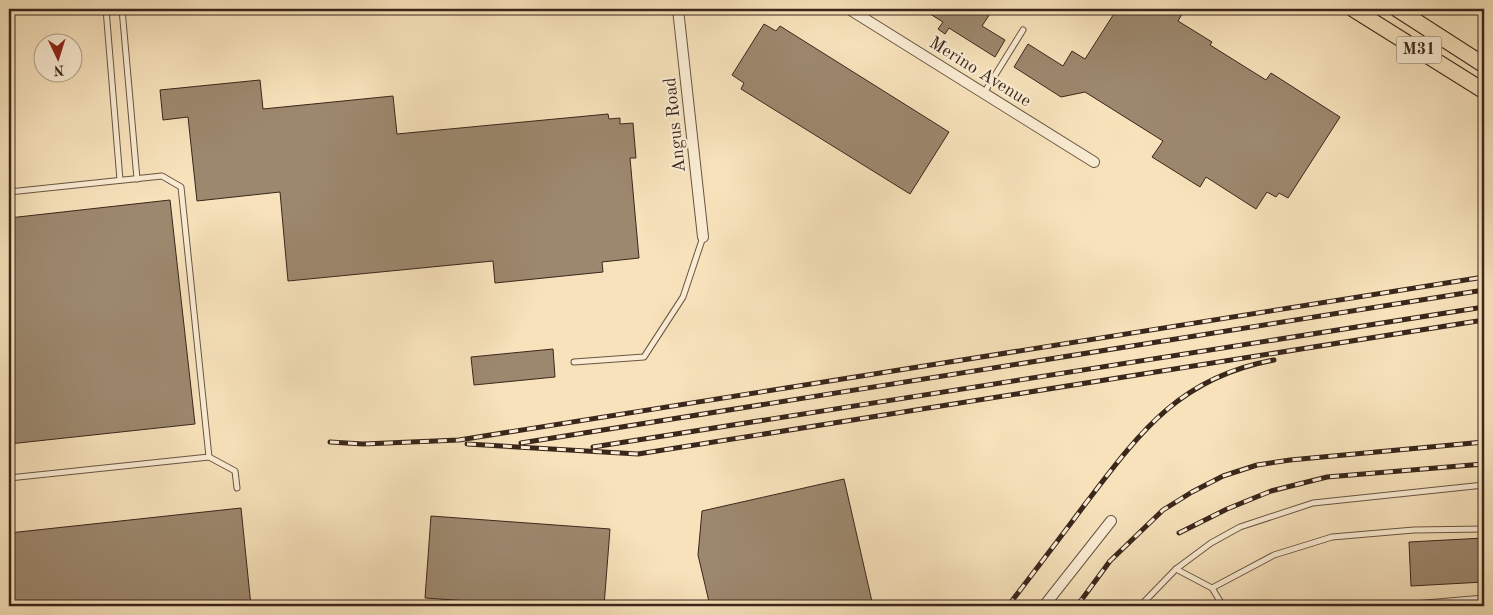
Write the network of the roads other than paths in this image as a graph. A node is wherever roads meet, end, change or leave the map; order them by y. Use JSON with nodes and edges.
{"nodes":[{"id":1,"x":106,"y":9,"type":"edge"},
{"id":2,"x":122,"y":9,"type":"edge"},
{"id":3,"x":678,"y":9,"type":"edge"},
{"id":4,"x":849,"y":9,"type":"edge"},
{"id":5,"x":1353,"y":9,"type":"edge"},
{"id":6,"x":1397,"y":9,"type":"edge"},
{"id":7,"x":1023,"y":30,"type":"dead end"},
{"id":8,"x":1484,"y":65,"type":"edge"},
{"id":9,"x":1484,"y":92,"type":"edge"},
{"id":10,"x":984,"y":93,"type":"junction"},
{"id":11,"x":1094,"y":162,"type":"dead end"},
{"id":12,"x":137,"y":179,"type":"junction"},
{"id":13,"x":120,"y":180,"type":"junction"},
{"id":14,"x":9,"y":192,"type":"edge"},
{"id":15,"x":703,"y":237,"type":"joint"},
{"id":16,"x":574,"y":362,"type":"dead end"},
{"id":17,"x":208,"y":457,"type":"junction"},
{"id":18,"x":9,"y":478,"type":"edge"},
{"id":19,"x":1484,"y":485,"type":"edge"},
{"id":20,"x":237,"y":488,"type":"dead end"},
{"id":21,"x":1111,"y":521,"type":"dead end"},
{"id":22,"x":1484,"y":529,"type":"edge"},
{"id":23,"x":1176,"y":569,"type":"junction"},
{"id":24,"x":1212,"y":588,"type":"junction"},
{"id":25,"x":1484,"y":598,"type":"edge"},
{"id":26,"x":1044,"y":606,"type":"edge"},
{"id":27,"x":1141,"y":606,"type":"edge"},
{"id":28,"x":1224,"y":606,"type":"edge"},
{"id":29,"x":1391,"y":606,"type":"edge"}],
"edges":[{"from":1,"to":13,"type":"lane"},
{"from":2,"to":12,"type":"lane"},
{"from":3,"to":15,"type":"street","name":"Angus Road"},
{"from":4,"to":10,"type":"street","name":"Merino Avenue"},
{"from":5,"to":9,"type":"main road","number":"M31"},
{"from":6,"to":8,"type":"main road","number":"M31"},
{"from":7,"to":10,"type":"lane"},
{"from":10,"to":11,"type":"street","name":"Merino Avenue"},
{"from":12,"to":13,"type":"lane"},
{"from":12,"to":17,"type":"lane"},
{"from":13,"to":14,"type":"lane"},
{"from":15,"to":16,"type":"lane"},
{"from":17,"to":18,"type":"lane"},
{"from":17,"to":20,"type":"lane"},
{"from":19,"to":23,"type":"lane"},
{"from":21,"to":26,"type":"street"},
{"from":22,"to":24,"type":"lane"},
{"from":23,"to":24,"type":"lane"},
{"from":23,"to":27,"type":"lane"},
{"from":24,"to":28,"type":"lane"},
{"from":25,"to":29,"type":"lane"}]}
